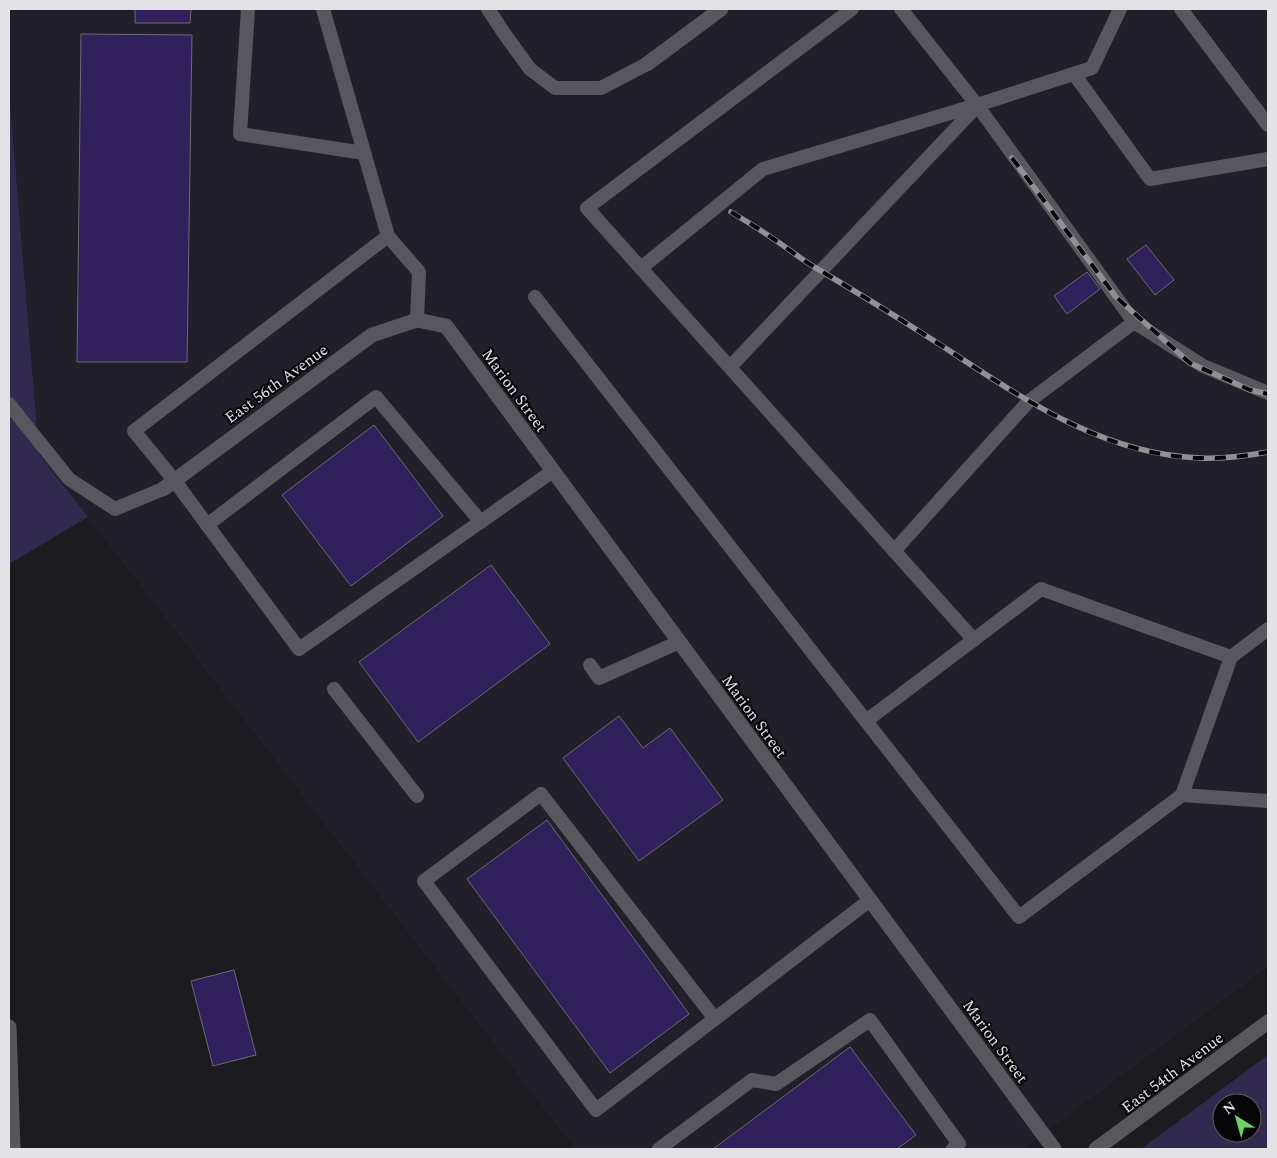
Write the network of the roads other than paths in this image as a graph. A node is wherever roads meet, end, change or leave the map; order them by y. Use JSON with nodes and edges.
{"nodes":[{"id":1,"x":248,"y":9,"type":"edge"},
{"id":2,"x":323,"y":9,"type":"edge"},
{"id":3,"x":488,"y":9,"type":"edge"},
{"id":4,"x":721,"y":9,"type":"edge"},
{"id":5,"x":852,"y":9,"type":"edge"},
{"id":6,"x":901,"y":9,"type":"edge"},
{"id":7,"x":1120,"y":9,"type":"edge"},
{"id":8,"x":1181,"y":9,"type":"edge"},
{"id":9,"x":647,"y":64,"type":"joint"},
{"id":10,"x":1074,"y":74,"type":"junction"},
{"id":11,"x":977,"y":105,"type":"junction"},
{"id":12,"x":1268,"y":125,"type":"edge"},
{"id":13,"x":364,"y":153,"type":"junction"},
{"id":14,"x":1268,"y":159,"type":"edge"},
{"id":15,"x":388,"y":236,"type":"junction"},
{"id":16,"x":642,"y":268,"type":"junction"},
{"id":17,"x":535,"y":297,"type":"dead end"},
{"id":18,"x":418,"y":320,"type":"junction"},
{"id":19,"x":1134,"y":322,"type":"junction"},
{"id":20,"x":730,"y":367,"type":"junction"},
{"id":21,"x":1268,"y":393,"type":"edge"},
{"id":22,"x":9,"y":404,"type":"edge"},
{"id":23,"x":553,"y":472,"type":"junction"},
{"id":24,"x":169,"y":485,"type":"junction"},
{"id":25,"x":481,"y":522,"type":"junction"},
{"id":26,"x":207,"y":525,"type":"junction"},
{"id":27,"x":894,"y":551,"type":"junction"},
{"id":28,"x":1268,"y":629,"type":"edge"},
{"id":29,"x":974,"y":640,"type":"junction"},
{"id":30,"x":679,"y":642,"type":"junction"},
{"id":31,"x":1231,"y":658,"type":"junction"},
{"id":32,"x":590,"y":665,"type":"dead end"},
{"id":33,"x":334,"y":688,"type":"dead end"},
{"id":34,"x":866,"y":721,"type":"junction"},
{"id":35,"x":1182,"y":795,"type":"junction"},
{"id":36,"x":416,"y":796,"type":"dead end"},
{"id":37,"x":1268,"y":801,"type":"edge"},
{"id":38,"x":870,"y":900,"type":"junction"},
{"id":39,"x":715,"y":1019,"type":"junction"},
{"id":40,"x":1268,"y":1022,"type":"edge"},
{"id":41,"x":9,"y":1027,"type":"edge"},
{"id":42,"x":13,"y":1149,"type":"edge"},
{"id":43,"x":659,"y":1149,"type":"edge"},
{"id":44,"x":953,"y":1149,"type":"edge"},
{"id":45,"x":1054,"y":1149,"type":"edge"},
{"id":46,"x":1096,"y":1149,"type":"edge"}],
"edges":[{"from":1,"to":13,"type":"lane"},
{"from":2,"to":13,"type":"lane"},
{"from":3,"to":9,"type":"lane"},
{"from":4,"to":9,"type":"street"},
{"from":5,"to":16,"type":"lane"},
{"from":6,"to":11,"type":"lane"},
{"from":7,"to":10,"type":"lane"},
{"from":8,"to":12,"type":"lane"},
{"from":10,"to":11,"type":"lane"},
{"from":10,"to":14,"type":"lane"},
{"from":11,"to":16,"type":"lane"},
{"from":11,"to":19,"type":"lane"},
{"from":11,"to":20,"type":"lane"},
{"from":13,"to":15,"type":"lane"},
{"from":15,"to":18,"type":"lane"},
{"from":15,"to":24,"type":"lane"},
{"from":16,"to":20,"type":"lane"},
{"from":17,"to":34,"type":"lane"},
{"from":18,"to":23,"type":"street","name":"Marion Street"},
{"from":18,"to":24,"type":"street","name":"East 56th Avenue"},
{"from":19,"to":21,"type":"lane"},
{"from":19,"to":27,"type":"lane"},
{"from":20,"to":27,"type":"lane"},
{"from":22,"to":24,"type":"lane"},
{"from":23,"to":25,"type":"lane"},
{"from":23,"to":30,"type":"street","name":"Marion Street"},
{"from":24,"to":26,"type":"lane"},
{"from":25,"to":26,"type":"lane"},
{"from":25,"to":26,"type":"lane"},
{"from":27,"to":29,"type":"lane"},
{"from":28,"to":31,"type":"lane"},
{"from":29,"to":31,"type":"lane"},
{"from":29,"to":34,"type":"lane"},
{"from":30,"to":32,"type":"lane"},
{"from":30,"to":38,"type":"street","name":"Marion Street"},
{"from":31,"to":35,"type":"lane"},
{"from":33,"to":36,"type":"lane"},
{"from":34,"to":35,"type":"lane"},
{"from":35,"to":37,"type":"lane"},
{"from":38,"to":39,"type":"lane"},
{"from":38,"to":45,"type":"street","name":"Marion Street"},
{"from":39,"to":39,"type":"lane"},
{"from":40,"to":46,"type":"street","name":"East 54th Avenue"},
{"from":41,"to":42,"type":"street"},
{"from":43,"to":44,"type":"lane"}]}
